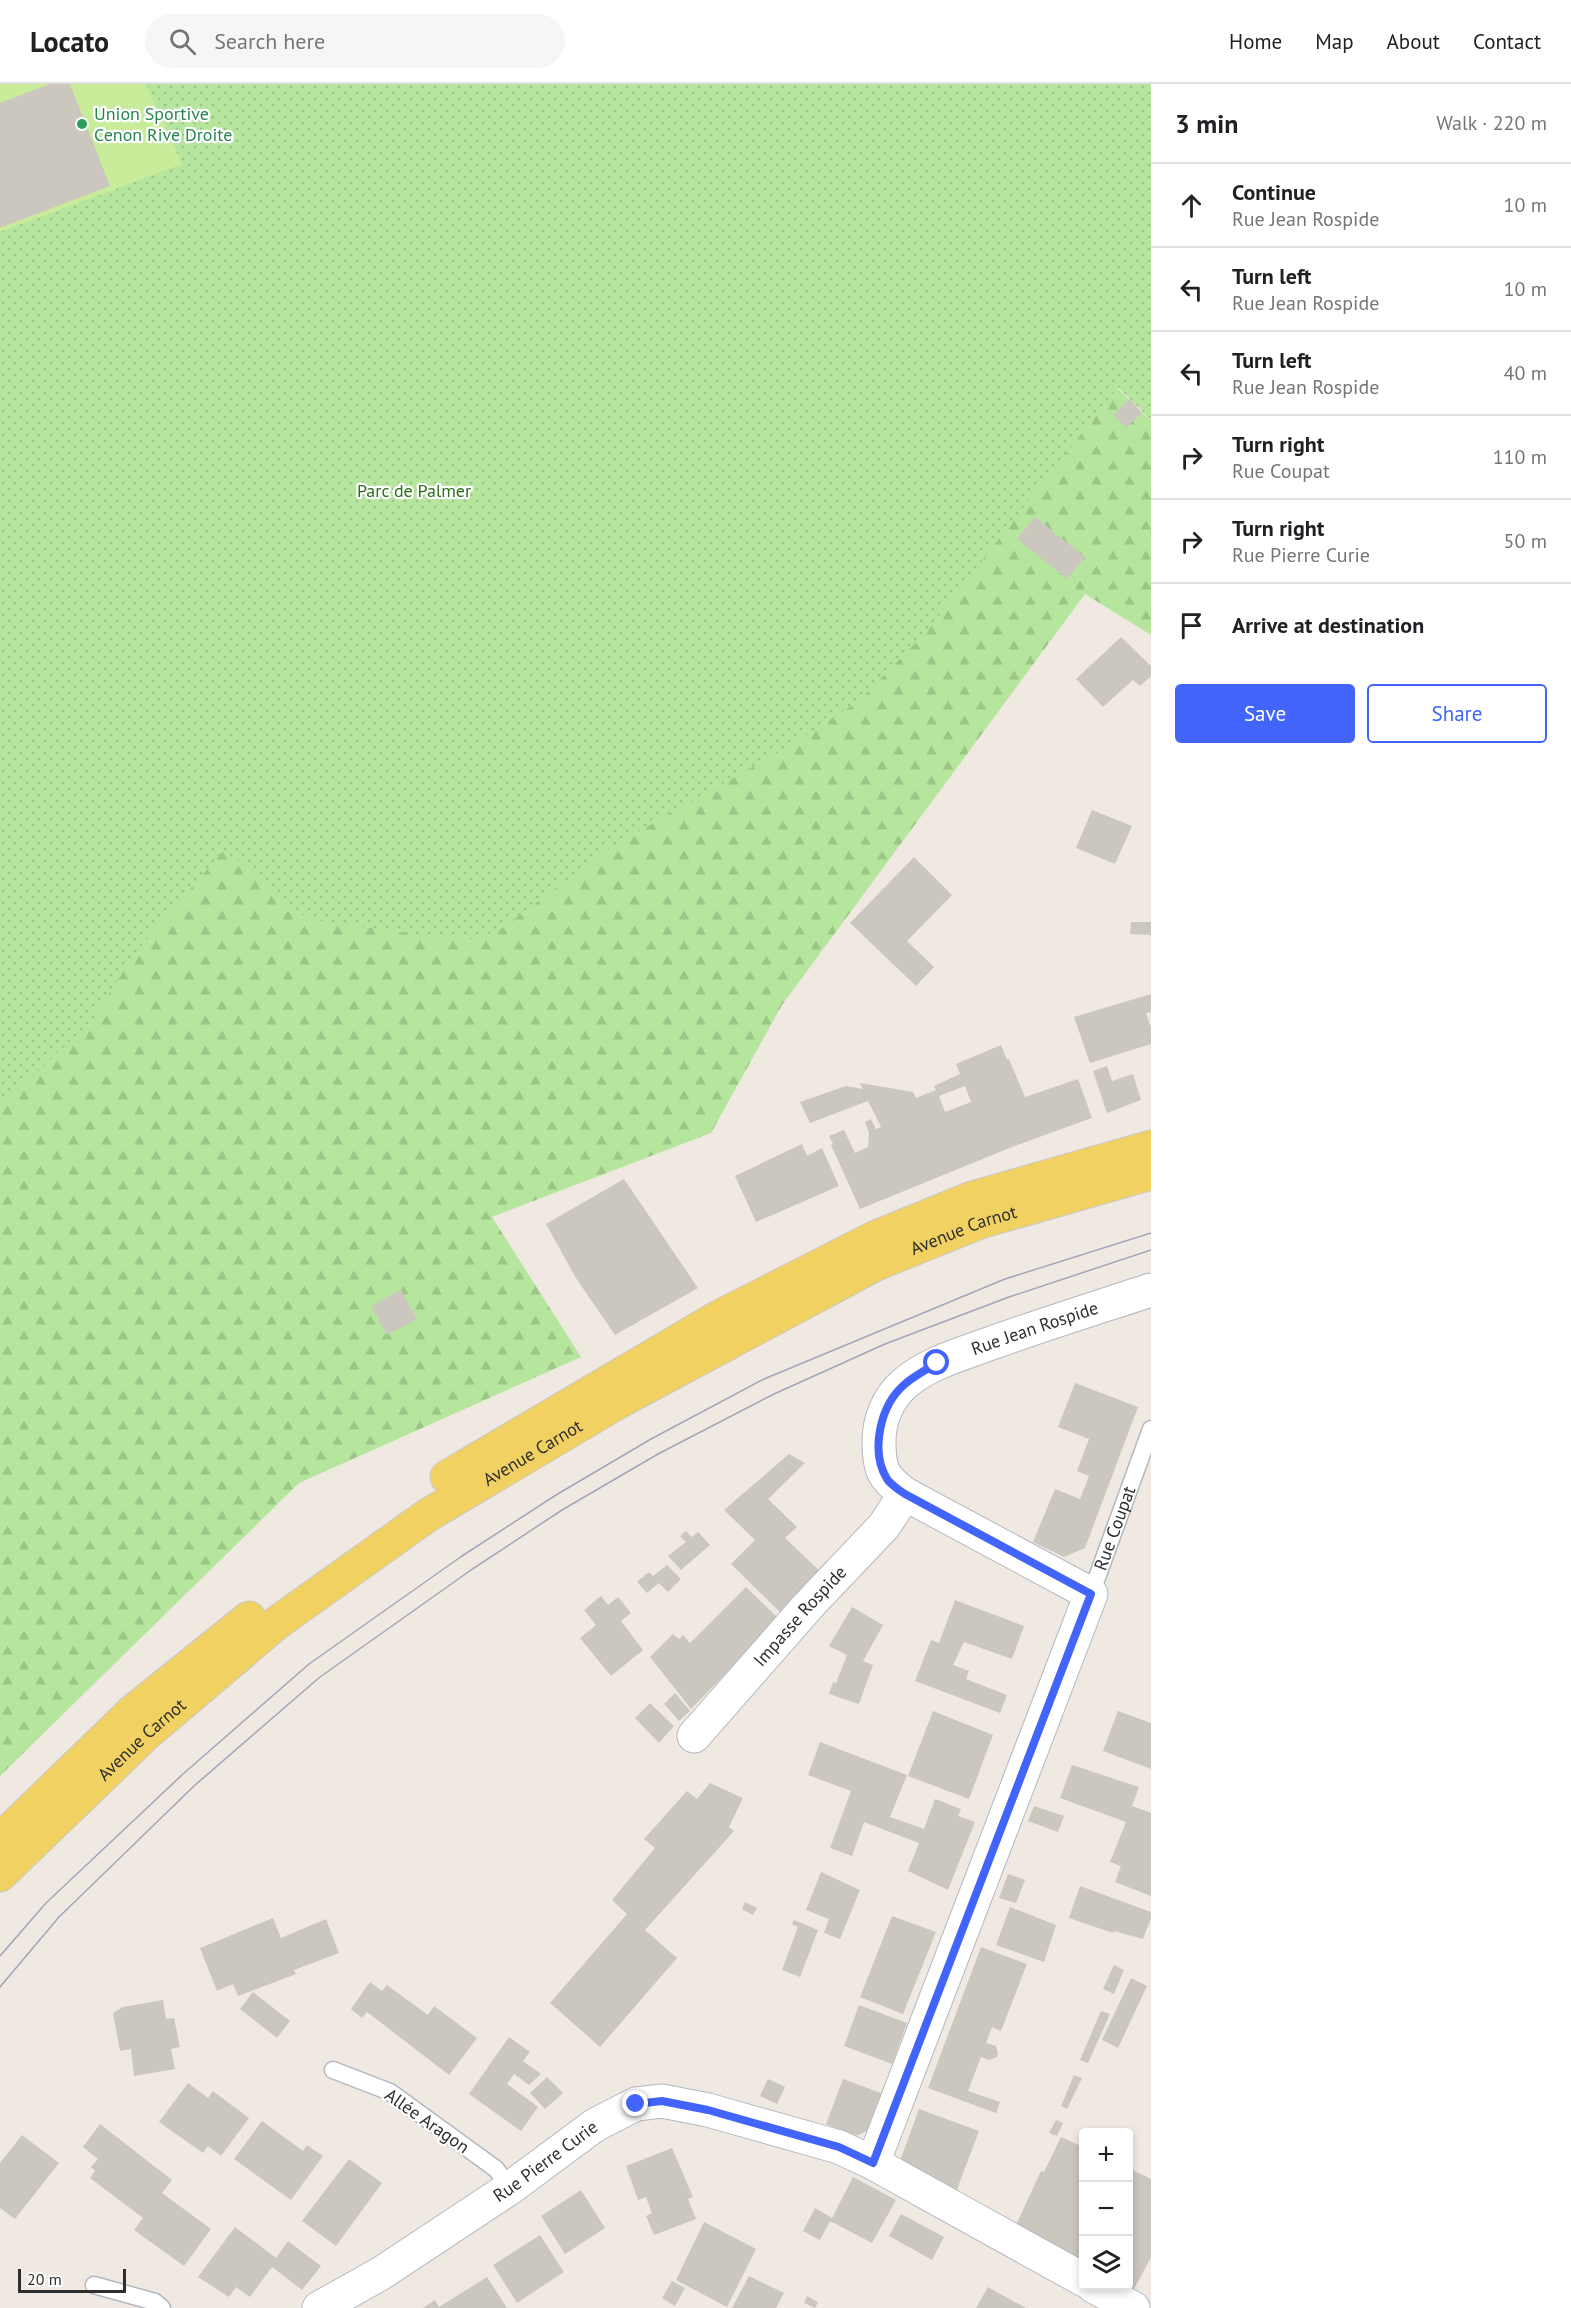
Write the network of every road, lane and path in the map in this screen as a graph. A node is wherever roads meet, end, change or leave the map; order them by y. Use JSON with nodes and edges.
{"nodes":[{"id":1,"x":1151,"y":1147,"type":"edge"},
{"id":2,"x":1151,"y":1173,"type":"edge"},
{"id":3,"x":1151,"y":1290,"type":"edge"},
{"id":4,"x":1151,"y":1429,"type":"edge"},
{"id":5,"x":905,"y":1494,"type":"junction"},
{"id":6,"x":1091,"y":1594,"type":"junction"},
{"id":7,"x":694,"y":1736,"type":"dead end"},
{"id":8,"x":0,"y":1840,"type":"edge"},
{"id":9,"x":0,"y":1875,"type":"edge"},
{"id":10,"x":333,"y":2070,"type":"dead end"},
{"id":11,"x":873,"y":2163,"type":"junction"},
{"id":12,"x":510,"y":2188,"type":"junction"},
{"id":13,"x":1079,"y":2278,"type":"edge"},
{"id":14,"x":94,"y":2285,"type":"dead end"},
{"id":15,"x":1100,"y":2290,"type":"edge"},
{"id":16,"x":162,"y":2308,"type":"edge"},
{"id":17,"x":319,"y":2308,"type":"edge"},
{"id":18,"x":1133,"y":2308,"type":"edge"}],
"edges":[{"from":1,"to":8,"type":"main road","name":"Avenue Carnot"},
{"from":2,"to":9,"type":"main road","name":"Avenue Carnot"},
{"from":3,"to":5,"type":"street","name":"Rue Jean Rospide"},
{"from":4,"to":6,"type":"lane","name":"Rue Coupat"},
{"from":5,"to":6,"type":"street","name":"Rue Jean Rospide"},
{"from":5,"to":7,"type":"street","name":"Impasse Rospide"},
{"from":6,"to":11,"type":"street","name":"Rue Coupat"},
{"from":10,"to":12,"type":"lane","name":"Allée Aragon"},
{"from":11,"to":12,"type":"street","name":"Rue Pierre Curie"},
{"from":11,"to":13,"type":"street","name":"Rue Pierre Curie"},
{"from":12,"to":17,"type":"street","name":"Rue Pierre Curie"},
{"from":14,"to":16,"type":"lane"},
{"from":15,"to":18,"type":"street"}]}
